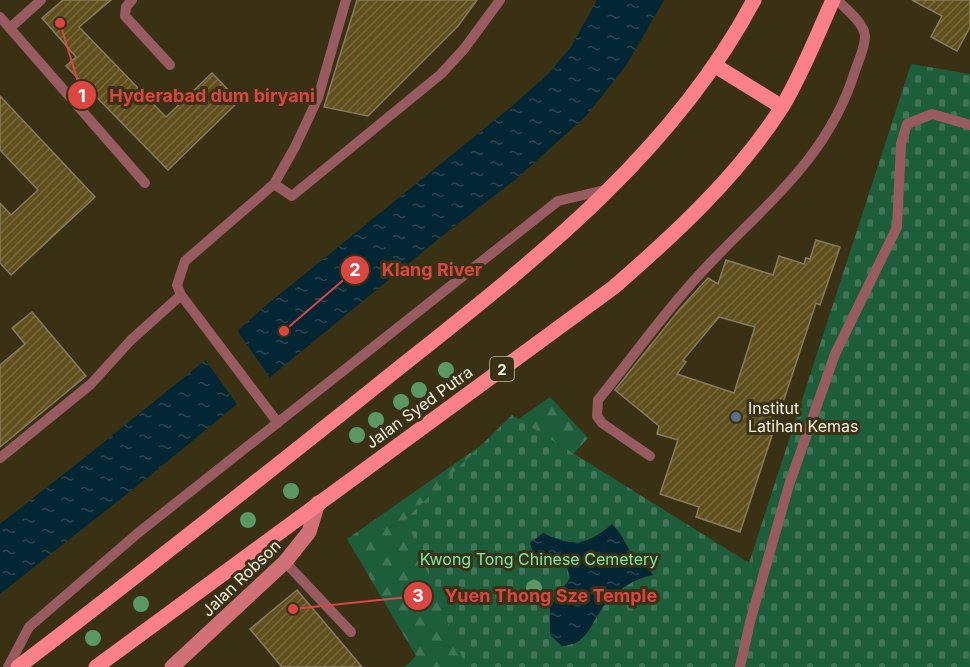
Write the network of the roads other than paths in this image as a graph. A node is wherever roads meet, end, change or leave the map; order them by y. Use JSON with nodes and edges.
{"nodes":[{"id":1,"x":41,"y":0,"type":"edge"},
{"id":2,"x":132,"y":0,"type":"edge"},
{"id":3,"x":346,"y":0,"type":"edge"},
{"id":4,"x":500,"y":0,"type":"edge"},
{"id":5,"x":754,"y":0,"type":"edge"},
{"id":6,"x":835,"y":0,"type":"edge"},
{"id":7,"x":0,"y":17,"type":"edge"},
{"id":8,"x":10,"y":28,"type":"junction"},
{"id":9,"x":170,"y":65,"type":"dead end"},
{"id":10,"x":714,"y":65,"type":"junction"},
{"id":11,"x":782,"y":107,"type":"junction"},
{"id":12,"x":970,"y":125,"type":"edge"},
{"id":13,"x":145,"y":183,"type":"dead end"},
{"id":14,"x":274,"y":184,"type":"junction"},
{"id":15,"x":612,"y":189,"type":"junction"},
{"id":16,"x":183,"y":298,"type":"junction"},
{"id":17,"x":278,"y":423,"type":"junction"},
{"id":18,"x":650,"y":456,"type":"dead end"},
{"id":19,"x":0,"y":458,"type":"edge"},
{"id":20,"x":318,"y":503,"type":"junction"},
{"id":21,"x":285,"y":562,"type":"junction"},
{"id":22,"x":351,"y":632,"type":"dead end"},
{"id":23,"x":8,"y":667,"type":"edge"},
{"id":24,"x":18,"y":667,"type":"edge"},
{"id":25,"x":96,"y":667,"type":"edge"},
{"id":26,"x":172,"y":667,"type":"edge"},
{"id":27,"x":740,"y":667,"type":"edge"}],
"edges":[{"from":1,"to":8,"type":"lane"},
{"from":2,"to":9,"type":"lane"},
{"from":3,"to":14,"type":"lane"},
{"from":4,"to":14,"type":"lane"},
{"from":5,"to":10,"type":"main road"},
{"from":6,"to":11,"type":"main road","name":"Jalan Syed Putra","number":"2"},
{"from":6,"to":18,"type":"lane"},
{"from":7,"to":8,"type":"lane"},
{"from":8,"to":13,"type":"lane"},
{"from":10,"to":11,"type":"main road"},
{"from":10,"to":15,"type":"main road"},
{"from":11,"to":20,"type":"main road","name":"Jalan Syed Putra","number":"2"},
{"from":12,"to":27,"type":"lane"},
{"from":14,"to":16,"type":"lane"},
{"from":15,"to":17,"type":"lane"},
{"from":15,"to":24,"type":"main road"},
{"from":16,"to":17,"type":"lane"},
{"from":16,"to":19,"type":"lane"},
{"from":17,"to":23,"type":"lane"},
{"from":20,"to":21,"type":"main road","name":"Jalan Robson"},
{"from":20,"to":25,"type":"main road","name":"Jalan Syed Putra","number":"2"},
{"from":21,"to":22,"type":"lane"},
{"from":21,"to":26,"type":"main road","name":"Jalan Robson"}]}
